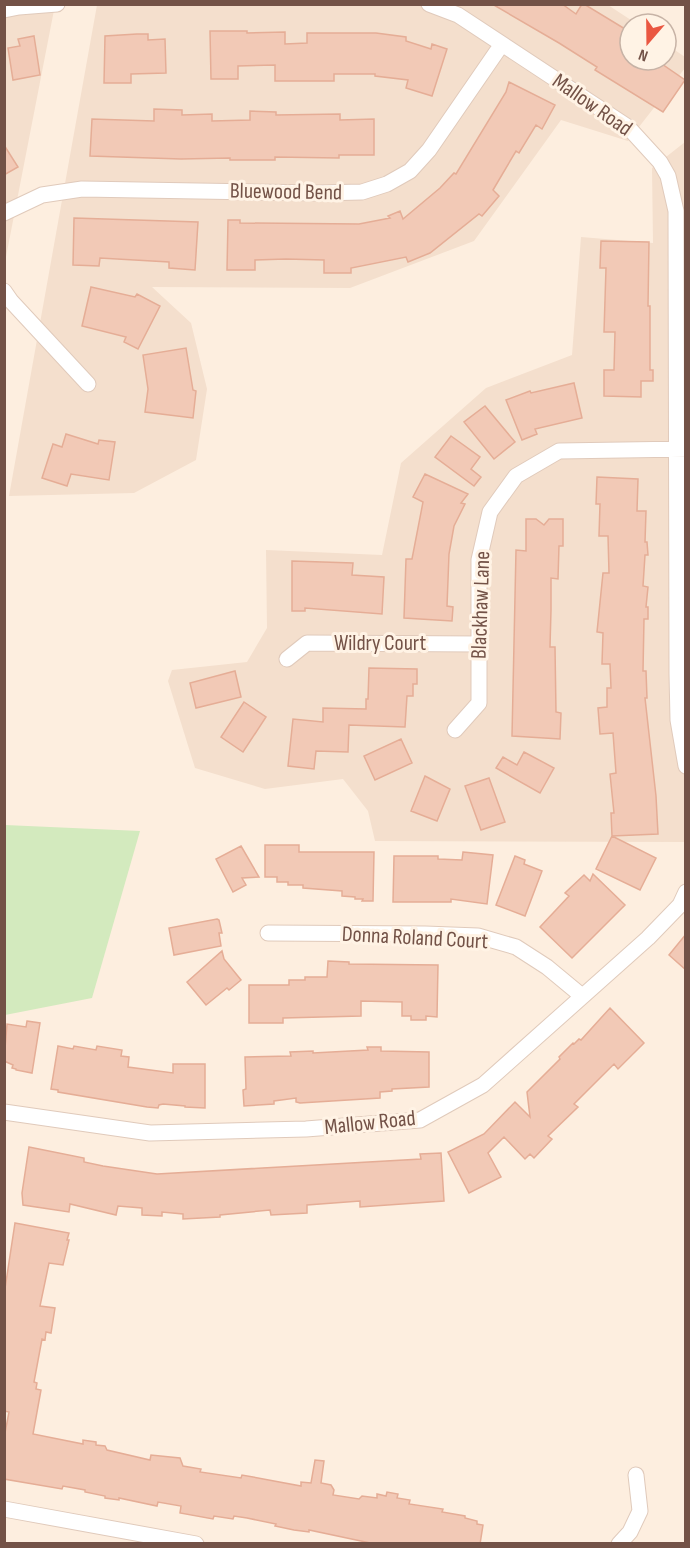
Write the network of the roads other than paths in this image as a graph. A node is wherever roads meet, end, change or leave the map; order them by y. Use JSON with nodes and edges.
{"nodes":[{"id":1,"x":57,"y":4,"type":"edge"},
{"id":2,"x":429,"y":4,"type":"edge"},
{"id":3,"x":4,"y":10,"type":"edge"},
{"id":4,"x":502,"y":44,"type":"junction"},
{"id":5,"x":4,"y":213,"type":"edge"},
{"id":6,"x":4,"y":291,"type":"edge"},
{"id":7,"x":88,"y":384,"type":"dead end"},
{"id":8,"x":681,"y":449,"type":"edge"},
{"id":9,"x":479,"y":644,"type":"junction"},
{"id":10,"x":287,"y":659,"type":"dead end"},
{"id":11,"x":455,"y":730,"type":"dead end"},
{"id":12,"x":686,"y":766,"type":"edge"},
{"id":13,"x":686,"y":892,"type":"edge"},
{"id":14,"x":268,"y":933,"type":"dead end"},
{"id":15,"x":582,"y":996,"type":"junction"},
{"id":16,"x":4,"y":1112,"type":"edge"},
{"id":17,"x":636,"y":1475,"type":"dead end"},
{"id":18,"x":4,"y":1509,"type":"edge"},
{"id":19,"x":117,"y":1537,"type":"edge"},
{"id":20,"x":196,"y":1544,"type":"edge"},
{"id":21,"x":619,"y":1544,"type":"edge"}],
"edges":[{"from":1,"to":3,"type":"street"},
{"from":2,"to":4,"type":"street","name":"Mallow Road"},
{"from":4,"to":5,"type":"street","name":"Bluewood Bend"},
{"from":4,"to":8,"type":"street","name":"Mallow Road"},
{"from":6,"to":7,"type":"street"},
{"from":8,"to":9,"type":"street","name":"Blackhaw Lane"},
{"from":8,"to":12,"type":"street","name":"Mallow Road"},
{"from":9,"to":10,"type":"street","name":"Wildry Court"},
{"from":9,"to":11,"type":"street","name":"Blackhaw Lane"},
{"from":13,"to":15,"type":"street","name":"Mallow Road"},
{"from":14,"to":15,"type":"street","name":"Donna Roland Court"},
{"from":15,"to":16,"type":"street","name":"Mallow Road"},
{"from":17,"to":21,"type":"street"},
{"from":18,"to":19,"type":"street"},
{"from":19,"to":20,"type":"street"}]}
